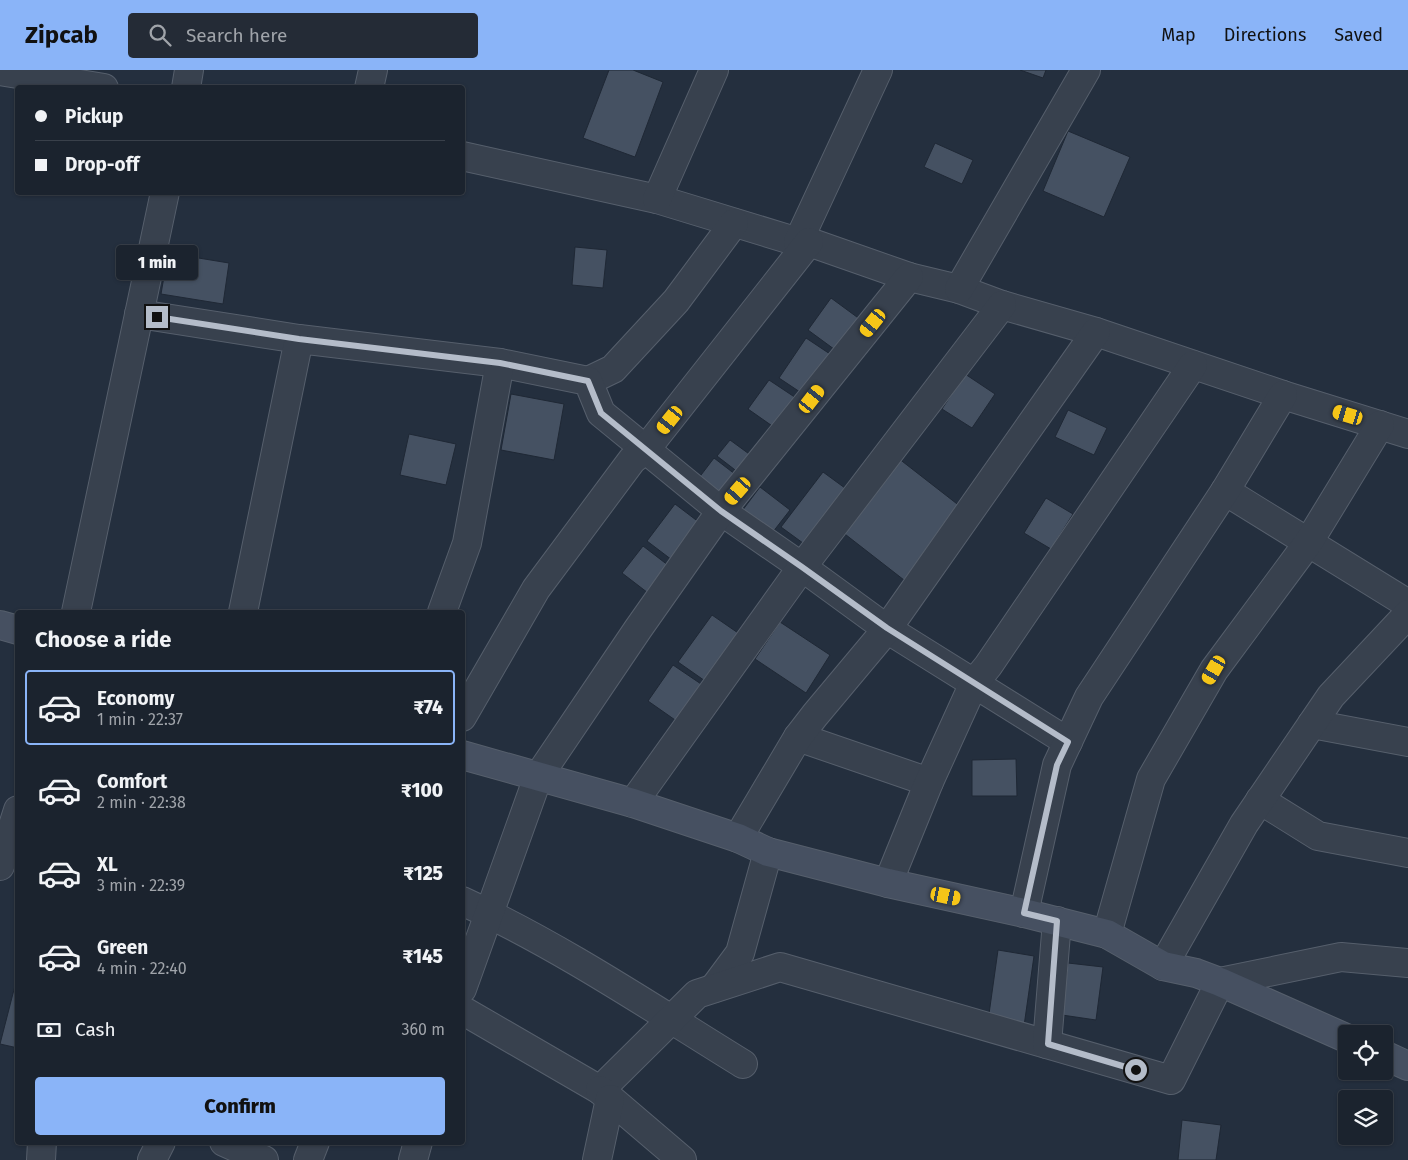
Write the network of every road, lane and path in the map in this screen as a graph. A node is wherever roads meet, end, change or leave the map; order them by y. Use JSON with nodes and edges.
{"nodes":[{"id":1,"x":189,"y":70,"type":"edge"},
{"id":2,"x":373,"y":70,"type":"edge"},
{"id":3,"x":714,"y":70,"type":"edge"},
{"id":4,"x":878,"y":70,"type":"edge"},
{"id":5,"x":1086,"y":70,"type":"edge"},
{"id":6,"x":0,"y":71,"type":"edge"},
{"id":7,"x":86,"y":85,"type":"edge"},
{"id":8,"x":186,"y":85,"type":"edge"},
{"id":9,"x":370,"y":85,"type":"edge"},
{"id":10,"x":465,"y":157,"type":"edge"},
{"id":11,"x":164,"y":195,"type":"edge"},
{"id":12,"x":657,"y":199,"type":"junction"},
{"id":13,"x":734,"y":223,"type":"junction"},
{"id":14,"x":804,"y":242,"type":"junction"},
{"id":15,"x":909,"y":277,"type":"junction"},
{"id":16,"x":959,"y":289,"type":"junction"},
{"id":17,"x":1002,"y":305,"type":"junction"},
{"id":18,"x":139,"y":314,"type":"junction"},
{"id":19,"x":1096,"y":332,"type":"junction"},
{"id":20,"x":299,"y":339,"type":"junction"},
{"id":21,"x":500,"y":363,"type":"junction"},
{"id":22,"x":1193,"y":365,"type":"junction"},
{"id":23,"x":588,"y":381,"type":"junction"},
{"id":24,"x":1283,"y":395,"type":"junction"},
{"id":25,"x":1380,"y":425,"type":"junction"},
{"id":26,"x":1408,"y":434,"type":"edge"},
{"id":27,"x":646,"y":449,"type":"junction"},
{"id":28,"x":1225,"y":491,"type":"junction"},
{"id":29,"x":721,"y":511,"type":"junction"},
{"id":30,"x":1308,"y":543,"type":"junction"},
{"id":31,"x":802,"y":567,"type":"junction"},
{"id":32,"x":1408,"y":604,"type":"edge"},
{"id":33,"x":76,"y":610,"type":"edge"},
{"id":34,"x":243,"y":610,"type":"edge"},
{"id":35,"x":443,"y":610,"type":"edge"},
{"id":36,"x":1408,"y":614,"type":"edge"},
{"id":37,"x":0,"y":625,"type":"edge"},
{"id":38,"x":887,"y":628,"type":"junction"},
{"id":39,"x":15,"y":629,"type":"edge"},
{"id":40,"x":974,"y":683,"type":"junction"},
{"id":41,"x":465,"y":713,"type":"edge"},
{"id":42,"x":1312,"y":724,"type":"junction"},
{"id":43,"x":798,"y":737,"type":"junction"},
{"id":44,"x":1068,"y":742,"type":"junction"},
{"id":45,"x":1408,"y":742,"type":"edge"},
{"id":46,"x":465,"y":756,"type":"edge"},
{"id":47,"x":538,"y":777,"type":"junction"},
{"id":48,"x":929,"y":782,"type":"junction"},
{"id":49,"x":1260,"y":800,"type":"junction"},
{"id":50,"x":633,"y":803,"type":"junction"},
{"id":51,"x":13,"y":812,"type":"edge"},
{"id":52,"x":738,"y":838,"type":"junction"},
{"id":53,"x":768,"y":852,"type":"junction"},
{"id":54,"x":1408,"y":853,"type":"edge"},
{"id":55,"x":0,"y":866,"type":"edge"},
{"id":56,"x":888,"y":883,"type":"junction"},
{"id":57,"x":465,"y":902,"type":"edge"},
{"id":58,"x":490,"y":913,"type":"junction"},
{"id":59,"x":1024,"y":913,"type":"junction"},
{"id":60,"x":1057,"y":921,"type":"junction"},
{"id":61,"x":1107,"y":934,"type":"junction"},
{"id":62,"x":1408,"y":963,"type":"edge"},
{"id":63,"x":1163,"y":966,"type":"junction"},
{"id":64,"x":465,"y":981,"type":"edge"},
{"id":65,"x":1220,"y":982,"type":"junction"},
{"id":66,"x":714,"y":988,"type":"junction"},
{"id":67,"x":465,"y":1012,"type":"edge"},
{"id":68,"x":671,"y":1019,"type":"junction"},
{"id":69,"x":1338,"y":1034,"type":"edge"},
{"id":70,"x":1048,"y":1044,"type":"junction"},
{"id":71,"x":1393,"y":1059,"type":"edge"},
{"id":72,"x":743,"y":1064,"type":"dead end"},
{"id":73,"x":1408,"y":1066,"type":"edge"},
{"id":74,"x":605,"y":1095,"type":"junction"},
{"id":75,"x":42,"y":1145,"type":"edge"},
{"id":76,"x":160,"y":1145,"type":"edge"},
{"id":77,"x":231,"y":1145,"type":"edge"},
{"id":78,"x":314,"y":1145,"type":"edge"},
{"id":79,"x":417,"y":1145,"type":"edge"},
{"id":80,"x":40,"y":1160,"type":"edge"},
{"id":81,"x":152,"y":1160,"type":"edge"},
{"id":82,"x":264,"y":1160,"type":"edge"},
{"id":83,"x":308,"y":1160,"type":"edge"},
{"id":84,"x":413,"y":1160,"type":"edge"},
{"id":85,"x":597,"y":1160,"type":"edge"},
{"id":86,"x":682,"y":1160,"type":"edge"}],
"edges":[{"from":1,"to":8,"type":"street"},
{"from":2,"to":9,"type":"street"},
{"from":3,"to":12,"type":"street"},
{"from":4,"to":14,"type":"street"},
{"from":5,"to":16,"type":"street"},
{"from":6,"to":7,"type":"street"},
{"from":10,"to":12,"type":"street"},
{"from":11,"to":18,"type":"street"},
{"from":12,"to":13,"type":"street"},
{"from":13,"to":14,"type":"street"},
{"from":13,"to":23,"type":"street"},
{"from":14,"to":15,"type":"street"},
{"from":14,"to":27,"type":"street"},
{"from":15,"to":16,"type":"street"},
{"from":15,"to":29,"type":"street"},
{"from":16,"to":17,"type":"street"},
{"from":17,"to":19,"type":"street"},
{"from":17,"to":31,"type":"street"},
{"from":18,"to":20,"type":"street"},
{"from":18,"to":33,"type":"street"},
{"from":19,"to":22,"type":"street"},
{"from":19,"to":38,"type":"street"},
{"from":20,"to":21,"type":"street"},
{"from":20,"to":34,"type":"street"},
{"from":21,"to":23,"type":"street"},
{"from":21,"to":35,"type":"street"},
{"from":22,"to":24,"type":"street"},
{"from":22,"to":40,"type":"street"},
{"from":23,"to":27,"type":"street"},
{"from":24,"to":25,"type":"street"},
{"from":24,"to":28,"type":"street"},
{"from":25,"to":26,"type":"street"},
{"from":25,"to":30,"type":"street"},
{"from":27,"to":29,"type":"street"},
{"from":27,"to":41,"type":"street"},
{"from":28,"to":30,"type":"street"},
{"from":28,"to":44,"type":"street"},
{"from":29,"to":31,"type":"street"},
{"from":29,"to":47,"type":"street"},
{"from":30,"to":32,"type":"street"},
{"from":30,"to":61,"type":"street"},
{"from":31,"to":38,"type":"street"},
{"from":31,"to":50,"type":"street"},
{"from":36,"to":42,"type":"street"},
{"from":37,"to":39,"type":"street"},
{"from":38,"to":40,"type":"street"},
{"from":38,"to":43,"type":"street"},
{"from":40,"to":44,"type":"street"},
{"from":40,"to":48,"type":"street"},
{"from":42,"to":45,"type":"street"},
{"from":42,"to":49,"type":"street"},
{"from":43,"to":48,"type":"street"},
{"from":43,"to":52,"type":"street"},
{"from":44,"to":59,"type":"street"},
{"from":46,"to":47,"type":"street"},
{"from":47,"to":50,"type":"street"},
{"from":47,"to":58,"type":"street"},
{"from":48,"to":56,"type":"street"},
{"from":49,"to":54,"type":"street"},
{"from":49,"to":63,"type":"street"},
{"from":50,"to":52,"type":"street"},
{"from":51,"to":55,"type":"street"},
{"from":52,"to":53,"type":"street"},
{"from":53,"to":56,"type":"street"},
{"from":53,"to":66,"type":"street"},
{"from":56,"to":59,"type":"street"},
{"from":57,"to":58,"type":"street"},
{"from":58,"to":64,"type":"street"},
{"from":58,"to":68,"type":"street"},
{"from":59,"to":60,"type":"street"},
{"from":60,"to":61,"type":"street"},
{"from":60,"to":70,"type":"street"},
{"from":61,"to":63,"type":"street"},
{"from":62,"to":65,"type":"street"},
{"from":63,"to":65,"type":"street"},
{"from":65,"to":69,"type":"street"},
{"from":65,"to":70,"type":"street"},
{"from":66,"to":68,"type":"street"},
{"from":66,"to":70,"type":"street"},
{"from":67,"to":74,"type":"street"},
{"from":68,"to":72,"type":"street"},
{"from":68,"to":74,"type":"street"},
{"from":71,"to":73,"type":"street"},
{"from":74,"to":85,"type":"street"},
{"from":74,"to":86,"type":"street"},
{"from":75,"to":80,"type":"street"},
{"from":76,"to":81,"type":"street"},
{"from":77,"to":82,"type":"street"},
{"from":78,"to":83,"type":"street"},
{"from":79,"to":84,"type":"street"}]}
